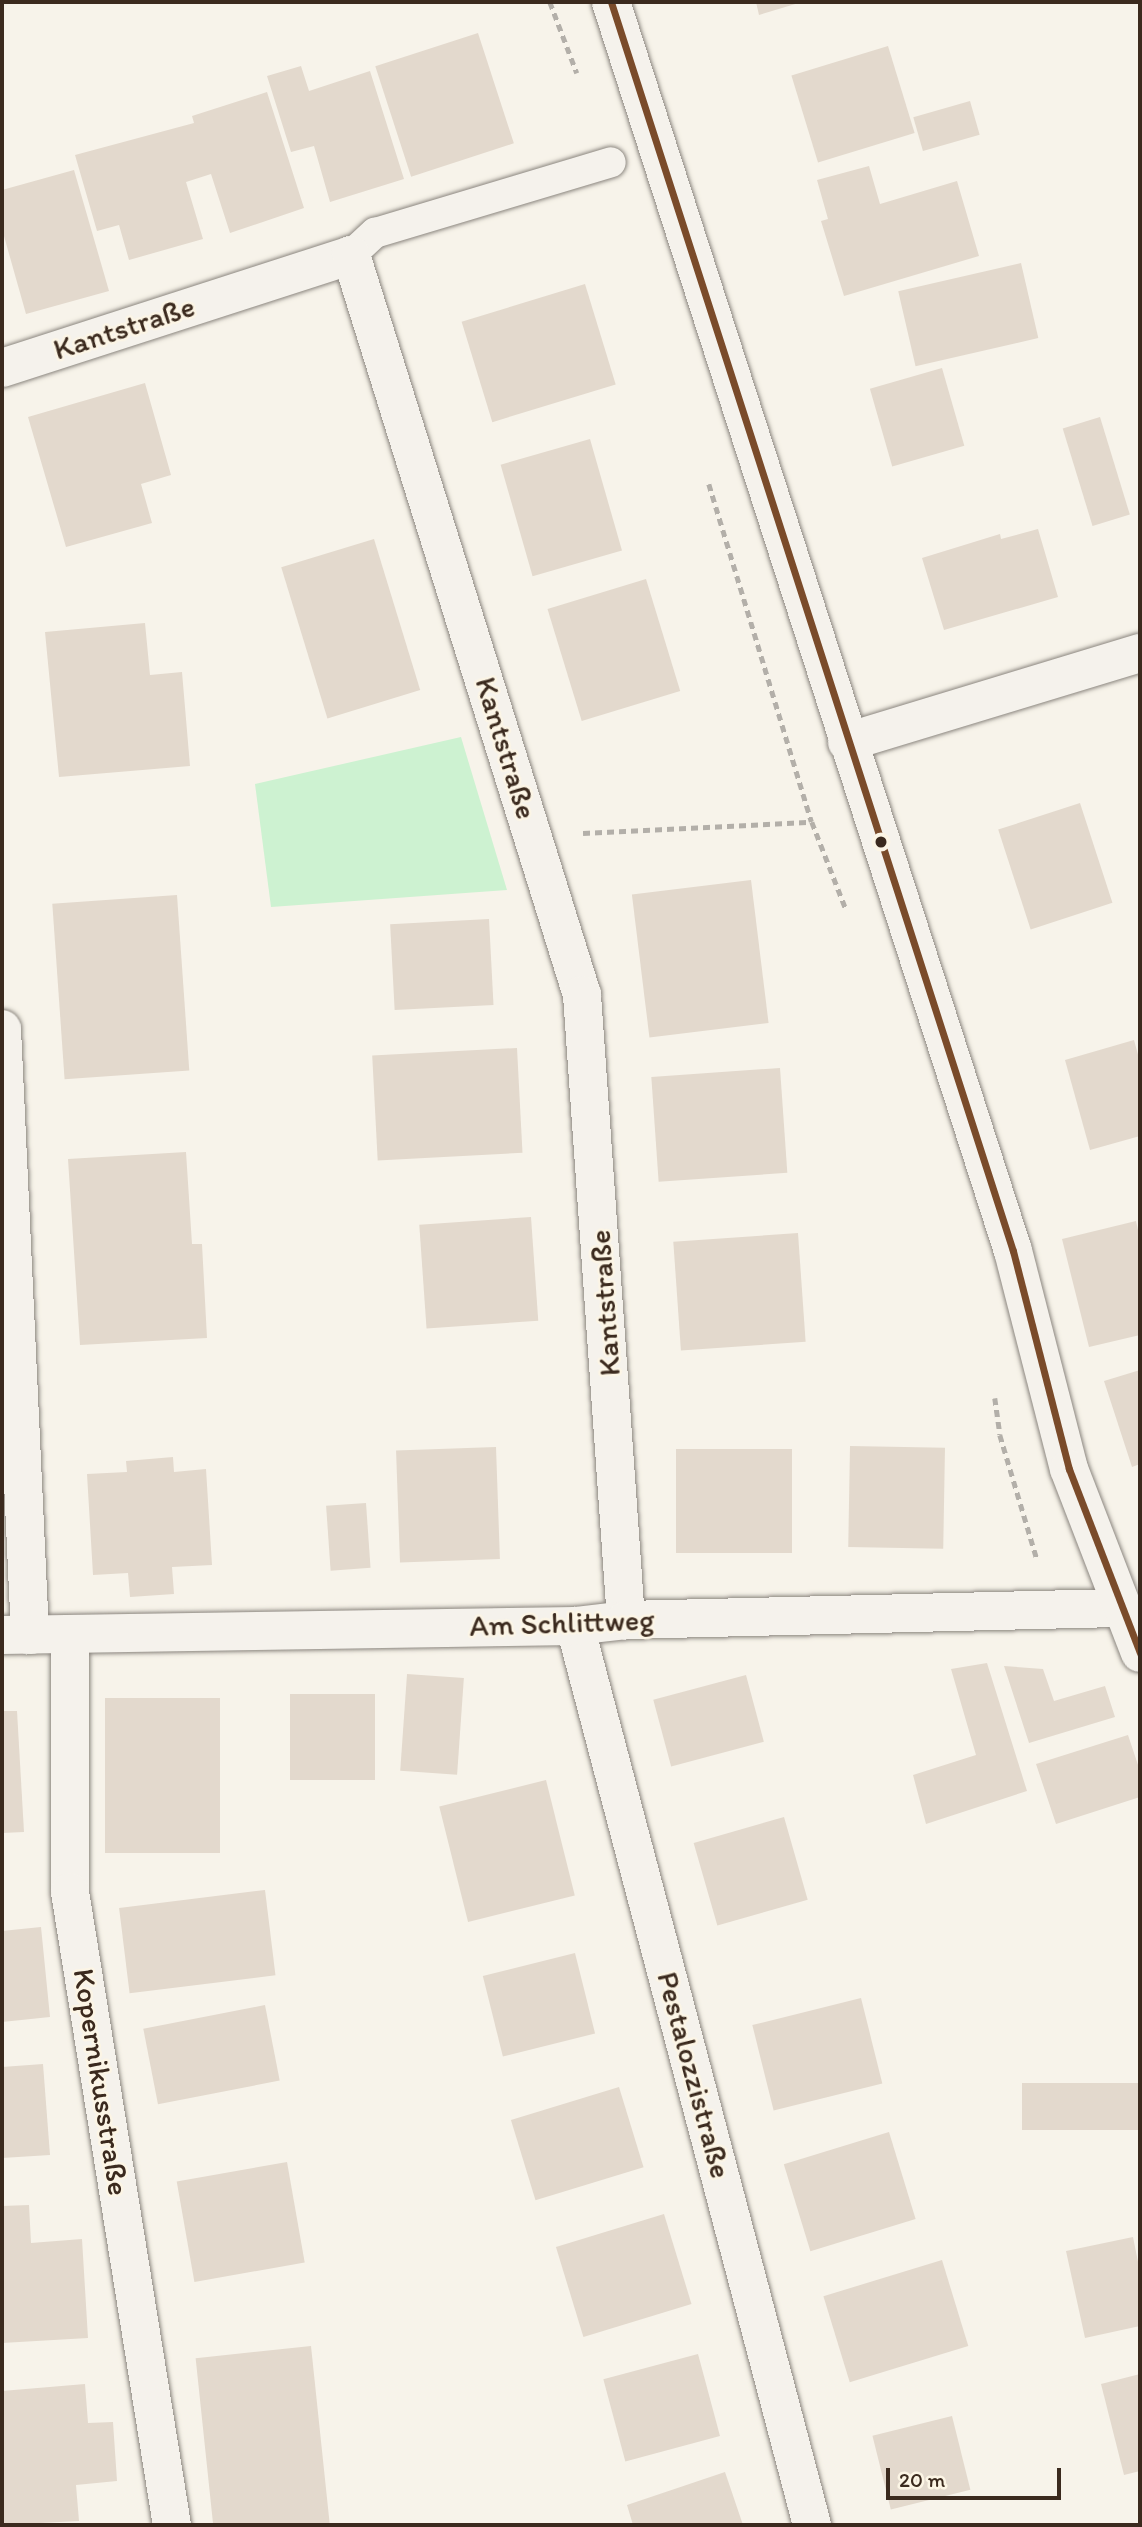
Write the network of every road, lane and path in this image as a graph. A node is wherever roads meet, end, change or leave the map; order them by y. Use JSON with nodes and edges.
{"nodes":[{"id":1,"x":550,"y":2,"type":"edge"},
{"id":2,"x":611,"y":2,"type":"edge"},
{"id":3,"x":578,"y":76,"type":"dead end"},
{"id":4,"x":611,"y":162,"type":"dead end"},
{"id":5,"x":351,"y":255,"type":"junction"},
{"id":6,"x":2,"y":368,"type":"edge"},
{"id":7,"x":708,"y":479,"type":"dead end"},
{"id":8,"x":1140,"y":653,"type":"edge"},
{"id":9,"x":847,"y":742,"type":"junction"},
{"id":10,"x":812,"y":822,"type":"junction"},
{"id":11,"x":533,"y":836,"type":"junction"},
{"id":12,"x":850,"y":919,"type":"dead end"},
{"id":13,"x":2,"y":1029,"type":"edge"},
{"id":14,"x":994,"y":1387,"type":"dead end"},
{"id":15,"x":1123,"y":1608,"type":"junction"},
{"id":16,"x":1052,"y":1612,"type":"junction"},
{"id":17,"x":626,"y":1619,"type":"junction"},
{"id":18,"x":575,"y":1626,"type":"junction"},
{"id":19,"x":16,"y":1635,"type":"edge"},
{"id":20,"x":70,"y":1635,"type":"junction"},
{"id":21,"x":1140,"y":1653,"type":"edge"},
{"id":22,"x":172,"y":2525,"type":"edge"},
{"id":23,"x":812,"y":2525,"type":"edge"}],
"edges":[{"from":1,"to":3,"type":"path"},
{"from":2,"to":9,"type":"street"},
{"from":4,"to":5,"type":"lane"},
{"from":5,"to":6,"type":"street","name":"Kantstraße"},
{"from":5,"to":11,"type":"street","name":"Kantstraße"},
{"from":7,"to":10,"type":"path"},
{"from":8,"to":9,"type":"street"},
{"from":9,"to":15,"type":"street"},
{"from":10,"to":11,"type":"path"},
{"from":10,"to":12,"type":"path"},
{"from":11,"to":17,"type":"street","name":"Kantstraße"},
{"from":13,"to":19,"type":"street"},
{"from":14,"to":16,"type":"path"},
{"from":15,"to":16,"type":"street","name":"Am Schlittweg"},
{"from":15,"to":21,"type":"street"},
{"from":16,"to":17,"type":"street","name":"Am Schlittweg"},
{"from":17,"to":18,"type":"street","name":"Am Schlittweg"},
{"from":18,"to":20,"type":"street","name":"Am Schlittweg"},
{"from":18,"to":23,"type":"street","name":"Pestalozzistraße"},
{"from":19,"to":20,"type":"street","name":"Am Schlittweg"},
{"from":20,"to":22,"type":"street","name":"Kopernikusstraße"}]}
